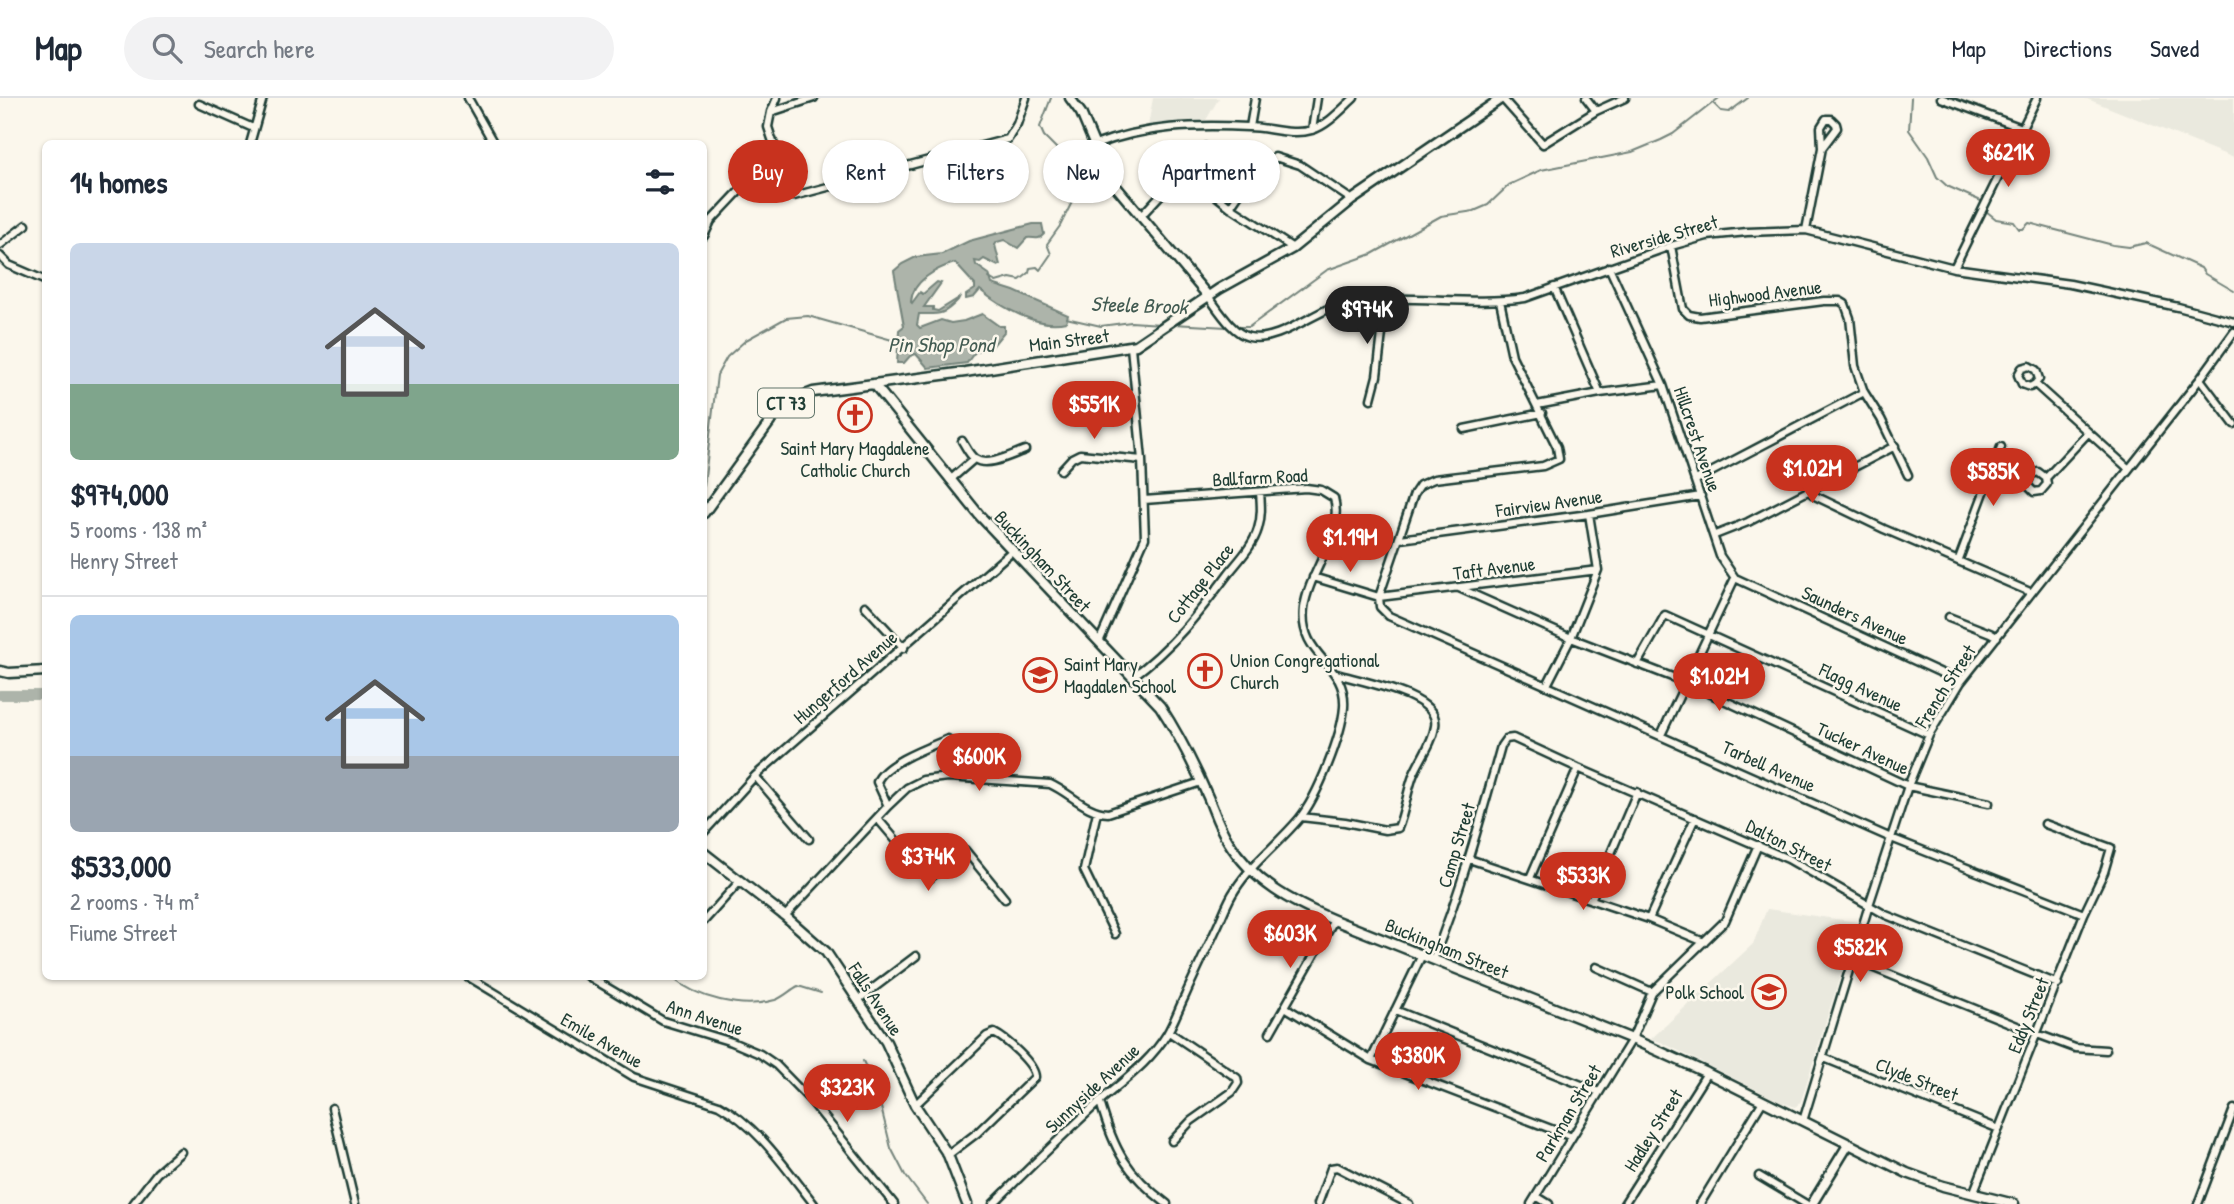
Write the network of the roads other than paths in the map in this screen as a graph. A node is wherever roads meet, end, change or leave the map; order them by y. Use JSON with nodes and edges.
{"nodes":[{"id":1,"x":263,"y":98,"type":"edge"},
{"id":2,"x":468,"y":98,"type":"edge"},
{"id":3,"x":777,"y":98,"type":"edge"},
{"id":4,"x":814,"y":98,"type":"edge"},
{"id":5,"x":1026,"y":98,"type":"edge"},
{"id":6,"x":1070,"y":98,"type":"edge"},
{"id":7,"x":1255,"y":98,"type":"edge"},
{"id":8,"x":1317,"y":98,"type":"edge"},
{"id":9,"x":1354,"y":98,"type":"edge"},
{"id":10,"x":1502,"y":98,"type":"edge"},
{"id":11,"x":1586,"y":98,"type":"edge"},
{"id":12,"x":1625,"y":98,"type":"edge"},
{"id":13,"x":1941,"y":98,"type":"edge"},
{"id":14,"x":2037,"y":98,"type":"edge"},
{"id":15,"x":199,"y":104,"type":"dead end"},
{"id":16,"x":1596,"y":111,"type":"junction"},
{"id":17,"x":771,"y":112,"type":"junction"},
{"id":18,"x":1250,"y":127,"type":"junction"},
{"id":19,"x":253,"y":128,"type":"junction"},
{"id":20,"x":2022,"y":128,"type":"junction"},
{"id":21,"x":1312,"y":130,"type":"junction"},
{"id":22,"x":251,"y":140,"type":"edge"},
{"id":23,"x":492,"y":140,"type":"edge"},
{"id":24,"x":773,"y":140,"type":"edge"},
{"id":25,"x":1093,"y":140,"type":"edge"},
{"id":26,"x":1107,"y":140,"type":"edge"},
{"id":27,"x":1822,"y":148,"type":"dead end"},
{"id":28,"x":808,"y":192,"type":"edge"},
{"id":29,"x":1124,"y":197,"type":"edge"},
{"id":30,"x":1352,"y":200,"type":"junction"},
{"id":31,"x":728,"y":203,"type":"edge"},
{"id":32,"x":1153,"y":203,"type":"edge"},
{"id":33,"x":1225,"y":203,"type":"edge"},
{"id":34,"x":1230,"y":207,"type":"junction"},
{"id":35,"x":1140,"y":217,"type":"junction"},
{"id":36,"x":26,"y":225,"type":"dead end"},
{"id":37,"x":707,"y":230,"type":"edge"},
{"id":38,"x":1806,"y":230,"type":"junction"},
{"id":39,"x":0,"y":245,"type":"edge"},
{"id":40,"x":1671,"y":246,"type":"junction"},
{"id":41,"x":1293,"y":248,"type":"junction"},
{"id":42,"x":0,"y":256,"type":"edge"},
{"id":43,"x":1609,"y":267,"type":"junction"},
{"id":44,"x":1954,"y":268,"type":"junction"},
{"id":45,"x":42,"y":279,"type":"edge"},
{"id":46,"x":1554,"y":287,"type":"junction"},
{"id":47,"x":1208,"y":296,"type":"junction"},
{"id":48,"x":1386,"y":299,"type":"junction"},
{"id":49,"x":1500,"y":301,"type":"junction"},
{"id":50,"x":2234,"y":322,"type":"edge"},
{"id":51,"x":2234,"y":332,"type":"edge"},
{"id":52,"x":1131,"y":347,"type":"junction"},
{"id":53,"x":2200,"y":379,"type":"junction"},
{"id":54,"x":874,"y":384,"type":"junction"},
{"id":55,"x":2035,"y":384,"type":"dead end"},
{"id":56,"x":1662,"y":385,"type":"junction"},
{"id":57,"x":1864,"y":392,"type":"junction"},
{"id":58,"x":1600,"y":393,"type":"junction"},
{"id":59,"x":1371,"y":399,"type":"dead end"},
{"id":60,"x":1537,"y":405,"type":"junction"},
{"id":61,"x":1542,"y":413,"type":"junction"},
{"id":62,"x":2234,"y":424,"type":"edge"},
{"id":63,"x":1464,"y":429,"type":"dead end"},
{"id":64,"x":2088,"y":433,"type":"junction"},
{"id":65,"x":962,"y":441,"type":"dead end"},
{"id":66,"x":1895,"y":446,"type":"junction"},
{"id":67,"x":2001,"y":447,"type":"dead end"},
{"id":68,"x":1025,"y":450,"type":"dead end"},
{"id":69,"x":974,"y":459,"type":"junction"},
{"id":70,"x":1142,"y":460,"type":"junction"},
{"id":71,"x":2129,"y":469,"type":"junction"},
{"id":72,"x":1061,"y":470,"type":"dead end"},
{"id":73,"x":1908,"y":475,"type":"dead end"},
{"id":74,"x":2046,"y":478,"type":"dead end"},
{"id":75,"x":950,"y":480,"type":"junction"},
{"id":76,"x":1696,"y":480,"type":"junction"},
{"id":77,"x":1809,"y":491,"type":"junction"},
{"id":78,"x":1260,"y":492,"type":"junction"},
{"id":79,"x":1701,"y":496,"type":"junction"},
{"id":80,"x":1144,"y":499,"type":"junction"},
{"id":81,"x":707,"y":509,"type":"edge"},
{"id":82,"x":1589,"y":514,"type":"junction"},
{"id":83,"x":1715,"y":535,"type":"junction"},
{"id":84,"x":1400,"y":539,"type":"junction"},
{"id":85,"x":1012,"y":551,"type":"junction"},
{"id":86,"x":1959,"y":559,"type":"junction"},
{"id":87,"x":1598,"y":570,"type":"junction"},
{"id":88,"x":1313,"y":577,"type":"junction"},
{"id":89,"x":1735,"y":578,"type":"junction"},
{"id":90,"x":1458,"y":588,"type":"junction"},
{"id":91,"x":2030,"y":592,"type":"junction"},
{"id":92,"x":1379,"y":597,"type":"junction"},
{"id":93,"x":865,"y":606,"type":"dead end"},
{"id":94,"x":1949,"y":617,"type":"dead end"},
{"id":95,"x":1709,"y":634,"type":"junction"},
{"id":96,"x":1997,"y":637,"type":"junction"},
{"id":97,"x":1571,"y":638,"type":"junction"},
{"id":98,"x":1099,"y":642,"type":"junction"},
{"id":99,"x":904,"y":648,"type":"junction"},
{"id":100,"x":1637,"y":664,"type":"junction"},
{"id":101,"x":0,"y":671,"type":"edge"},
{"id":102,"x":42,"y":671,"type":"edge"},
{"id":103,"x":1337,"y":674,"type":"junction"},
{"id":104,"x":1132,"y":677,"type":"junction"},
{"id":105,"x":1685,"y":682,"type":"junction"},
{"id":106,"x":1961,"y":682,"type":"junction"},
{"id":107,"x":1547,"y":685,"type":"junction"},
{"id":108,"x":1661,"y":735,"type":"junction"},
{"id":109,"x":1929,"y":735,"type":"junction"},
{"id":110,"x":948,"y":738,"type":"dead end"},
{"id":111,"x":1506,"y":739,"type":"joint"},
{"id":112,"x":1578,"y":768,"type":"junction"},
{"id":113,"x":755,"y":776,"type":"junction"},
{"id":114,"x":1201,"y":782,"type":"junction"},
{"id":115,"x":1908,"y":786,"type":"junction"},
{"id":116,"x":1637,"y":792,"type":"junction"},
{"id":117,"x":1989,"y":803,"type":"dead end"},
{"id":118,"x":888,"y":806,"type":"junction"},
{"id":119,"x":1097,"y":812,"type":"junction"},
{"id":120,"x":1301,"y":817,"type":"junction"},
{"id":121,"x":877,"y":818,"type":"junction"},
{"id":122,"x":1695,"y":818,"type":"junction"},
{"id":123,"x":2045,"y":824,"type":"dead end"},
{"id":124,"x":707,"y":829,"type":"edge"},
{"id":125,"x":1891,"y":838,"type":"junction"},
{"id":126,"x":810,"y":839,"type":"dead end"},
{"id":127,"x":1758,"y":845,"type":"junction"},
{"id":128,"x":707,"y":855,"type":"edge"},
{"id":129,"x":1469,"y":859,"type":"junction"},
{"id":130,"x":1250,"y":869,"type":"junction"},
{"id":131,"x":1530,"y":878,"type":"junction"},
{"id":132,"x":740,"y":881,"type":"junction"},
{"id":133,"x":1004,"y":899,"type":"dead end"},
{"id":134,"x":1591,"y":900,"type":"junction"},
{"id":135,"x":1869,"y":905,"type":"junction"},
{"id":136,"x":2084,"y":914,"type":"junction"},
{"id":137,"x":785,"y":916,"type":"junction"},
{"id":138,"x":707,"y":918,"type":"edge"},
{"id":139,"x":1649,"y":919,"type":"junction"},
{"id":140,"x":1334,"y":920,"type":"junction"},
{"id":141,"x":1115,"y":934,"type":"dead end"},
{"id":142,"x":1704,"y":942,"type":"junction"},
{"id":143,"x":1422,"y":955,"type":"junction"},
{"id":144,"x":916,"y":956,"type":"dead end"},
{"id":145,"x":1433,"y":960,"type":"junction"},
{"id":146,"x":1854,"y":960,"type":"junction"},
{"id":147,"x":1596,"y":967,"type":"dead end"},
{"id":148,"x":474,"y":980,"type":"edge"},
{"id":149,"x":595,"y":980,"type":"edge"},
{"id":150,"x":2058,"y":984,"type":"junction"},
{"id":151,"x":1652,"y":992,"type":"junction"},
{"id":152,"x":859,"y":999,"type":"junction"},
{"id":153,"x":1285,"y":1007,"type":"junction"},
{"id":154,"x":1395,"y":1010,"type":"junction"},
{"id":155,"x":1168,"y":1032,"type":"junction"},
{"id":156,"x":1270,"y":1033,"type":"dead end"},
{"id":157,"x":2036,"y":1034,"type":"junction"},
{"id":158,"x":1632,"y":1039,"type":"junction"},
{"id":159,"x":2106,"y":1050,"type":"dead end"},
{"id":160,"x":1824,"y":1058,"type":"junction"},
{"id":161,"x":1371,"y":1060,"type":"junction"},
{"id":162,"x":1707,"y":1073,"type":"junction"},
{"id":163,"x":1599,"y":1092,"type":"junction"},
{"id":164,"x":1763,"y":1101,"type":"junction"},
{"id":165,"x":1100,"y":1102,"type":"junction"},
{"id":166,"x":915,"y":1105,"type":"junction"},
{"id":167,"x":332,"y":1108,"type":"dead end"},
{"id":168,"x":2234,"y":1110,"type":"edge"},
{"id":169,"x":1803,"y":1121,"type":"junction"},
{"id":170,"x":1999,"y":1129,"type":"junction"},
{"id":171,"x":1572,"y":1137,"type":"junction"},
{"id":172,"x":1172,"y":1141,"type":"dead end"},
{"id":173,"x":1848,"y":1145,"type":"junction"},
{"id":174,"x":181,"y":1152,"type":"dead end"},
{"id":175,"x":948,"y":1155,"type":"junction"},
{"id":176,"x":1759,"y":1176,"type":"dead end"},
{"id":177,"x":1973,"y":1194,"type":"junction"},
{"id":178,"x":1536,"y":1196,"type":"junction"},
{"id":179,"x":997,"y":1203,"type":"edge"},
{"id":180,"x":134,"y":1204,"type":"edge"},
{"id":181,"x":355,"y":1204,"type":"edge"},
{"id":182,"x":814,"y":1204,"type":"edge"},
{"id":183,"x":894,"y":1204,"type":"edge"},
{"id":184,"x":967,"y":1204,"type":"edge"},
{"id":185,"x":1167,"y":1204,"type":"edge"},
{"id":186,"x":1318,"y":1204,"type":"edge"},
{"id":187,"x":1409,"y":1204,"type":"edge"},
{"id":188,"x":1531,"y":1204,"type":"edge"},
{"id":189,"x":1549,"y":1204,"type":"edge"},
{"id":190,"x":1624,"y":1204,"type":"edge"},
{"id":191,"x":1700,"y":1204,"type":"edge"},
{"id":192,"x":1806,"y":1204,"type":"edge"},
{"id":193,"x":1812,"y":1204,"type":"edge"},
{"id":194,"x":2014,"y":1204,"type":"edge"},
{"id":195,"x":2198,"y":1204,"type":"edge"}],
"edges":[{"from":1,"to":19,"type":"street"},
{"from":2,"to":23,"type":"street"},
{"from":3,"to":17,"type":"street"},
{"from":4,"to":17,"type":"street"},
{"from":5,"to":28,"type":"street"},
{"from":6,"to":25,"type":"main road"},
{"from":7,"to":18,"type":"street"},
{"from":8,"to":21,"type":"street"},
{"from":9,"to":21,"type":"street"},
{"from":10,"to":16,"type":"street"},
{"from":10,"to":30,"type":"main road","name":"Main Street","number":"CT 73"},
{"from":11,"to":16,"type":"street"},
{"from":12,"to":16,"type":"street"},
{"from":13,"to":20,"type":"street"},
{"from":14,"to":20,"type":"street"},
{"from":15,"to":19,"type":"street"},
{"from":17,"to":24,"type":"street"},
{"from":18,"to":21,"type":"street"},
{"from":18,"to":26,"type":"street"},
{"from":19,"to":22,"type":"street"},
{"from":20,"to":44,"type":"street"},
{"from":27,"to":38,"type":"street"},
{"from":29,"to":35,"type":"main road"},
{"from":30,"to":34,"type":"street"},
{"from":30,"to":41,"type":"main road","name":"Main Street","number":"CT 73"},
{"from":31,"to":37,"type":"street"},
{"from":32,"to":35,"type":"street"},
{"from":33,"to":34,"type":"street"},
{"from":34,"to":41,"type":"street"},
{"from":35,"to":47,"type":"main road"},
{"from":36,"to":39,"type":"street"},
{"from":38,"to":40,"type":"street","name":"Riverside Street"},
{"from":38,"to":44,"type":"street","name":"Riverside Street"},
{"from":40,"to":43,"type":"street","name":"Riverside Street"},
{"from":40,"to":57,"type":"street","name":"Highwood Avenue"},
{"from":41,"to":47,"type":"main road","name":"Main Street","number":"CT 73"},
{"from":42,"to":45,"type":"street"},
{"from":43,"to":46,"type":"street","name":"Riverside Street"},
{"from":43,"to":56,"type":"street","name":"Hillcrest Avenue"},
{"from":44,"to":50,"type":"street","name":"Riverside Street"},
{"from":46,"to":49,"type":"street","name":"Riverside Street"},
{"from":46,"to":58,"type":"street"},
{"from":47,"to":48,"type":"street","name":"Riverside Street"},
{"from":47,"to":52,"type":"main road","name":"Main Street","number":"CT 73"},
{"from":48,"to":49,"type":"street","name":"Riverside Street"},
{"from":48,"to":59,"type":"street"},
{"from":49,"to":60,"type":"street"},
{"from":51,"to":53,"type":"street","name":"French Street"},
{"from":52,"to":54,"type":"main road","name":"Main Street","number":"CT 73"},
{"from":52,"to":70,"type":"street"},
{"from":53,"to":62,"type":"street"},
{"from":53,"to":71,"type":"street","name":"French Street"},
{"from":54,"to":75,"type":"main road","name":"Buckingham Street"},
{"from":54,"to":81,"type":"main road","name":"Main Street","number":"CT 73"},
{"from":55,"to":64,"type":"street"},
{"from":56,"to":58,"type":"street"},
{"from":56,"to":76,"type":"street","name":"Hillcrest Avenue"},
{"from":57,"to":66,"type":"street"},
{"from":57,"to":76,"type":"street"},
{"from":58,"to":60,"type":"street"},
{"from":60,"to":61,"type":"street"},
{"from":61,"to":63,"type":"street"},
{"from":61,"to":84,"type":"street"},
{"from":64,"to":71,"type":"street"},
{"from":64,"to":74,"type":"street"},
{"from":65,"to":69,"type":"street"},
{"from":66,"to":73,"type":"street"},
{"from":66,"to":77,"type":"street"},
{"from":67,"to":86,"type":"street"},
{"from":68,"to":69,"type":"street"},
{"from":69,"to":75,"type":"street"},
{"from":70,"to":72,"type":"street"},
{"from":70,"to":80,"type":"street"},
{"from":71,"to":91,"type":"street","name":"French Street"},
{"from":75,"to":85,"type":"main road","name":"Buckingham Street"},
{"from":76,"to":79,"type":"street","name":"Hillcrest Avenue"},
{"from":77,"to":83,"type":"street"},
{"from":77,"to":86,"type":"street"},
{"from":78,"to":80,"type":"street","name":"Ballfarm Road"},
{"from":78,"to":88,"type":"street","name":"Ballfarm Road"},
{"from":78,"to":104,"type":"street","name":"Cottage Place"},
{"from":79,"to":82,"type":"street","name":"Fairview Avenue"},
{"from":79,"to":83,"type":"street","name":"Hillcrest Avenue"},
{"from":80,"to":98,"type":"street"},
{"from":82,"to":84,"type":"street","name":"Fairview Avenue"},
{"from":82,"to":87,"type":"street"},
{"from":83,"to":89,"type":"street","name":"Hillcrest Avenue"},
{"from":84,"to":92,"type":"street"},
{"from":85,"to":98,"type":"main road","name":"Buckingham Street"},
{"from":85,"to":99,"type":"street","name":"Hungerford Avenue"},
{"from":86,"to":91,"type":"street"},
{"from":87,"to":90,"type":"street","name":"Taft Avenue"},
{"from":87,"to":97,"type":"street"},
{"from":88,"to":92,"type":"street","name":"Taft Avenue"},
{"from":88,"to":103,"type":"street","name":"Ballfarm Road"},
{"from":89,"to":95,"type":"street"},
{"from":89,"to":106,"type":"street","name":"Saunders Avenue"},
{"from":90,"to":92,"type":"street","name":"Taft Avenue"},
{"from":90,"to":97,"type":"street","name":"Tucker Avenue"},
{"from":91,"to":96,"type":"street","name":"French Street"},
{"from":92,"to":107,"type":"street","name":"Tarbell Avenue"},
{"from":93,"to":99,"type":"street"},
{"from":94,"to":96,"type":"street"},
{"from":95,"to":100,"type":"street","name":"Flagg Avenue"},
{"from":95,"to":105,"type":"street"},
{"from":95,"to":109,"type":"street","name":"Flagg Avenue"},
{"from":96,"to":106,"type":"street","name":"French Street"},
{"from":97,"to":100,"type":"street","name":"Tucker Avenue"},
{"from":97,"to":107,"type":"street"},
{"from":98,"to":104,"type":"main road","name":"Buckingham Street"},
{"from":99,"to":113,"type":"street","name":"Hungerford Avenue"},
{"from":100,"to":105,"type":"street","name":"Tucker Avenue"},
{"from":101,"to":102,"type":"main road"},
{"from":103,"to":120,"type":"street"},
{"from":103,"to":120,"type":"street"},
{"from":104,"to":114,"type":"main road","name":"Buckingham Street"},
{"from":105,"to":108,"type":"street"},
{"from":105,"to":115,"type":"street","name":"Tucker Avenue"},
{"from":106,"to":109,"type":"street","name":"French Street"},
{"from":107,"to":108,"type":"street","name":"Tarbell Avenue"},
{"from":108,"to":125,"type":"street","name":"Tarbell Avenue"},
{"from":109,"to":115,"type":"street","name":"French Street"},
{"from":110,"to":118,"type":"street"},
{"from":111,"to":112,"type":"street","name":"Dalton Street"},
{"from":111,"to":129,"type":"street","name":"Camp Street"},
{"from":112,"to":116,"type":"street","name":"Dalton Street"},
{"from":112,"to":131,"type":"street"},
{"from":113,"to":124,"type":"street","name":"Hungerford Avenue"},
{"from":113,"to":126,"type":"street"},
{"from":114,"to":119,"type":"street"},
{"from":114,"to":130,"type":"main road","name":"Buckingham Street"},
{"from":115,"to":117,"type":"street","name":"Tucker Avenue"},
{"from":115,"to":125,"type":"street","name":"French Street"},
{"from":116,"to":122,"type":"street","name":"Dalton Street"},
{"from":116,"to":134,"type":"street"},
{"from":118,"to":119,"type":"street"},
{"from":118,"to":121,"type":"street"},
{"from":119,"to":141,"type":"street"},
{"from":120,"to":130,"type":"street"},
{"from":121,"to":133,"type":"street"},
{"from":121,"to":137,"type":"street"},
{"from":122,"to":127,"type":"street","name":"Dalton Street"},
{"from":122,"to":139,"type":"street"},
{"from":123,"to":136,"type":"street","name":"Eddy Street"},
{"from":125,"to":135,"type":"street","name":"French Street"},
{"from":125,"to":136,"type":"street","name":"Tarbell Avenue"},
{"from":127,"to":135,"type":"street","name":"Dalton Street"},
{"from":127,"to":142,"type":"street"},
{"from":128,"to":132,"type":"main road","name":"Falls Avenue"},
{"from":129,"to":131,"type":"street"},
{"from":129,"to":145,"type":"street","name":"Camp Street"},
{"from":130,"to":140,"type":"main road","name":"Buckingham Street"},
{"from":130,"to":155,"type":"street","name":"Sunnyside Avenue"},
{"from":131,"to":134,"type":"street"},
{"from":132,"to":137,"type":"main road","name":"Falls Avenue"},
{"from":132,"to":138,"type":"street"},
{"from":134,"to":139,"type":"street"},
{"from":135,"to":146,"type":"street","name":"French Street"},
{"from":135,"to":150,"type":"street","name":"Dalton Street"},
{"from":136,"to":150,"type":"street","name":"Eddy Street"},
{"from":137,"to":152,"type":"main road","name":"Falls Avenue"},
{"from":139,"to":142,"type":"street"},
{"from":140,"to":143,"type":"main road","name":"Buckingham Street"},
{"from":140,"to":153,"type":"street"},
{"from":142,"to":151,"type":"street"},
{"from":143,"to":145,"type":"main road","name":"Buckingham Street"},
{"from":143,"to":154,"type":"street"},
{"from":144,"to":152,"type":"street"},
{"from":145,"to":158,"type":"main road","name":"Buckingham Street"},
{"from":146,"to":157,"type":"street"},
{"from":146,"to":160,"type":"street","name":"French Street"},
{"from":147,"to":151,"type":"street"},
{"from":148,"to":182,"type":"street","name":"Emile Avenue"},
{"from":149,"to":183,"type":"street","name":"Ann Avenue"},
{"from":150,"to":157,"type":"street","name":"Eddy Street"},
{"from":151,"to":158,"type":"street","name":"Parkman Street"},
{"from":152,"to":166,"type":"main road","name":"Falls Avenue"},
{"from":153,"to":156,"type":"street"},
{"from":153,"to":161,"type":"street"},
{"from":154,"to":161,"type":"street"},
{"from":154,"to":163,"type":"street"},
{"from":155,"to":165,"type":"street","name":"Sunnyside Avenue"},
{"from":155,"to":172,"type":"street"},
{"from":157,"to":159,"type":"street"},
{"from":157,"to":170,"type":"street","name":"Eddy Street"},
{"from":158,"to":162,"type":"main road","name":"Buckingham Street"},
{"from":158,"to":163,"type":"street","name":"Parkman Street"},
{"from":160,"to":169,"type":"street","name":"French Street"},
{"from":160,"to":170,"type":"street","name":"Clyde Street"},
{"from":161,"to":171,"type":"street"},
{"from":162,"to":164,"type":"main road","name":"Buckingham Street"},
{"from":162,"to":190,"type":"street","name":"Hadley Street"},
{"from":163,"to":171,"type":"street","name":"Parkman Street"},
{"from":164,"to":169,"type":"main road","name":"Buckingham Street"},
{"from":164,"to":191,"type":"street"},
{"from":165,"to":179,"type":"street","name":"Sunnyside Avenue"},
{"from":165,"to":185,"type":"street"},
{"from":166,"to":175,"type":"main road","name":"Falls Avenue"},
{"from":166,"to":175,"type":"street"},
{"from":167,"to":181,"type":"street"},
{"from":168,"to":195,"type":"street"},
{"from":169,"to":173,"type":"main road","name":"Buckingham Street"},
{"from":170,"to":177,"type":"street","name":"Eddy Street"},
{"from":171,"to":178,"type":"street","name":"Parkman Street"},
{"from":173,"to":177,"type":"main road","name":"Buckingham Street"},
{"from":173,"to":193,"type":"main road"},
{"from":174,"to":180,"type":"street"},
{"from":175,"to":184,"type":"main road","name":"Falls Avenue"},
{"from":176,"to":192,"type":"street"},
{"from":177,"to":194,"type":"main road","name":"Buckingham Street"},
{"from":178,"to":188,"type":"street","name":"Parkman Street"},
{"from":178,"to":189,"type":"street"},
{"from":186,"to":187,"type":"street"}]}
